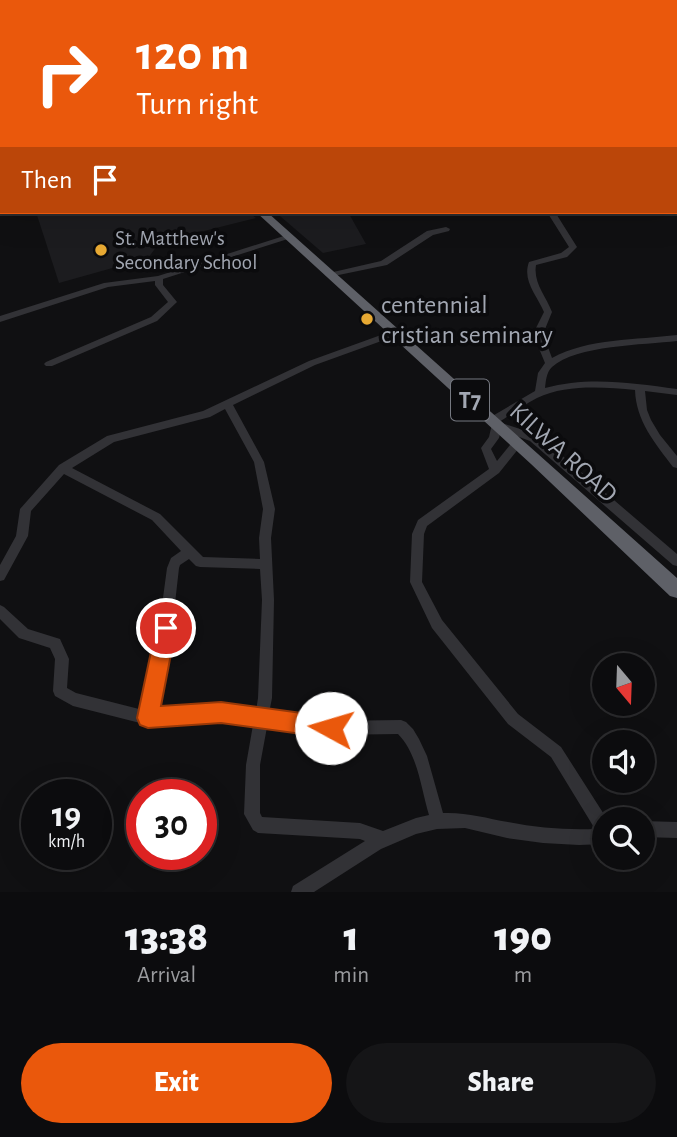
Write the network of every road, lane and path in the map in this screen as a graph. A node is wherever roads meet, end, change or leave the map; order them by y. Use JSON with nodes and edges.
{"nodes":[{"id":1,"x":263,"y":214,"type":"edge"},
{"id":2,"x":552,"y":214,"type":"edge"},
{"id":3,"x":446,"y":229,"type":"dead end"},
{"id":4,"x":290,"y":237,"type":"junction"},
{"id":5,"x":329,"y":275,"type":"junction"},
{"id":6,"x":159,"y":278,"type":"junction"},
{"id":7,"x":0,"y":319,"type":"edge"},
{"id":8,"x":395,"y":333,"type":"junction"},
{"id":9,"x":677,"y":338,"type":"edge"},
{"id":10,"x":49,"y":364,"type":"dead end"},
{"id":11,"x":550,"y":364,"type":"junction"},
{"id":12,"x":640,"y":387,"type":"junction"},
{"id":13,"x":677,"y":392,"type":"edge"},
{"id":14,"x":540,"y":393,"type":"junction"},
{"id":15,"x":227,"y":404,"type":"junction"},
{"id":16,"x":495,"y":423,"type":"junction"},
{"id":17,"x":518,"y":443,"type":"junction"},
{"id":18,"x":677,"y":464,"type":"edge"},
{"id":19,"x":63,"y":468,"type":"junction"},
{"id":20,"x":495,"y":470,"type":"junction"},
{"id":21,"x":189,"y":552,"type":"junction"},
{"id":22,"x":677,"y":561,"type":"edge"},
{"id":23,"x":266,"y":564,"type":"junction"},
{"id":24,"x":0,"y":576,"type":"edge"},
{"id":25,"x":677,"y":590,"type":"edge"},
{"id":26,"x":0,"y":611,"type":"edge"},
{"id":27,"x":148,"y":718,"type":"junction"},
{"id":28,"x":259,"y":720,"type":"junction"},
{"id":29,"x":592,"y":810,"type":"edge"},
{"id":30,"x":438,"y":821,"type":"junction"},
{"id":31,"x":655,"y":829,"type":"edge"},
{"id":32,"x":677,"y":830,"type":"edge"},
{"id":33,"x":592,"y":837,"type":"edge"},
{"id":34,"x":382,"y":839,"type":"junction"},
{"id":35,"x":299,"y":892,"type":"edge"}],
"edges":[{"from":1,"to":4,"type":"highway","name":"KILWA ROAD","number":"T7"},
{"from":2,"to":11,"type":"street"},
{"from":3,"to":5,"type":"street"},
{"from":4,"to":5,"type":"highway","name":"KILWA ROAD","number":"T7"},
{"from":4,"to":6,"type":"street"},
{"from":5,"to":8,"type":"highway","name":"KILWA ROAD","number":"T7"},
{"from":6,"to":7,"type":"street"},
{"from":6,"to":10,"type":"street"},
{"from":8,"to":15,"type":"street"},
{"from":8,"to":16,"type":"highway","name":"KILWA ROAD","number":"T7"},
{"from":9,"to":11,"type":"street"},
{"from":11,"to":14,"type":"street"},
{"from":12,"to":13,"type":"street"},
{"from":12,"to":14,"type":"street"},
{"from":12,"to":18,"type":"street"},
{"from":14,"to":16,"type":"street"},
{"from":15,"to":19,"type":"street"},
{"from":15,"to":23,"type":"street"},
{"from":16,"to":17,"type":"highway","name":"KILWA ROAD","number":"T7"},
{"from":16,"to":20,"type":"street"},
{"from":16,"to":22,"type":"street"},
{"from":17,"to":20,"type":"street"},
{"from":17,"to":25,"type":"highway","name":"KILWA ROAD","number":"T7"},
{"from":19,"to":21,"type":"street"},
{"from":19,"to":24,"type":"street"},
{"from":20,"to":29,"type":"street"},
{"from":21,"to":23,"type":"street"},
{"from":21,"to":27,"type":"street"},
{"from":23,"to":28,"type":"street"},
{"from":26,"to":27,"type":"street"},
{"from":27,"to":28,"type":"street"},
{"from":28,"to":30,"type":"street"},
{"from":28,"to":34,"type":"street"},
{"from":30,"to":33,"type":"street"},
{"from":30,"to":34,"type":"street"},
{"from":31,"to":32,"type":"street"},
{"from":34,"to":35,"type":"street"}]}
